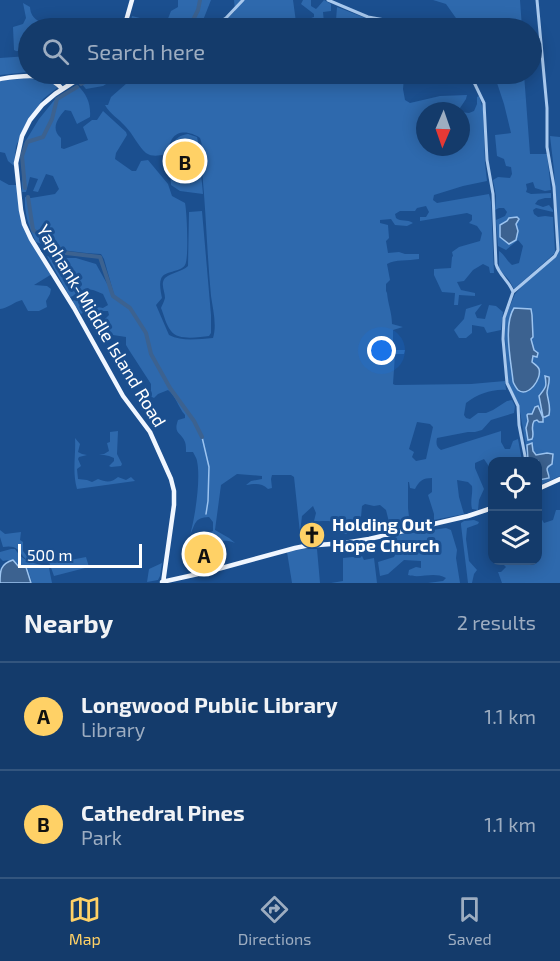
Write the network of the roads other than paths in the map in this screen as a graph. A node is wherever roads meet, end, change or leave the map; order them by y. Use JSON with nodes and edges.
{"nodes":[{"id":1,"x":132,"y":0,"type":"edge"},
{"id":2,"x":243,"y":0,"type":"edge"},
{"id":3,"x":328,"y":0,"type":"edge"},
{"id":4,"x":537,"y":0,"type":"edge"},
{"id":5,"x":127,"y":18,"type":"edge"},
{"id":6,"x":225,"y":18,"type":"edge"},
{"id":7,"x":374,"y":18,"type":"edge"},
{"id":8,"x":539,"y":18,"type":"edge"},
{"id":9,"x":542,"y":54,"type":"edge"},
{"id":10,"x":18,"y":77,"type":"edge"},
{"id":11,"x":0,"y":79,"type":"edge"},
{"id":12,"x":57,"y":84,"type":"edge"},
{"id":13,"x":70,"y":84,"type":"edge"},
{"id":14,"x":475,"y":84,"type":"edge"},
{"id":15,"x":62,"y":89,"type":"junction"},
{"id":16,"x":513,"y":292,"type":"junction"},
{"id":17,"x":525,"y":457,"type":"edge"},
{"id":18,"x":560,"y":479,"type":"edge"},
{"id":19,"x":542,"y":487,"type":"edge"},
{"id":20,"x":488,"y":509,"type":"edge"},
{"id":21,"x":162,"y":583,"type":"edge"}],
"edges":[{"from":1,"to":5,"type":"main road"},
{"from":2,"to":6,"type":"street"},
{"from":3,"to":7,"type":"street"},
{"from":4,"to":8,"type":"street"},
{"from":9,"to":16,"type":"street"},
{"from":10,"to":11,"type":"main road"},
{"from":12,"to":15,"type":"main road"},
{"from":13,"to":15,"type":"main road","name":"Yaphank-Middle Island Road"},
{"from":14,"to":16,"type":"street"},
{"from":15,"to":21,"type":"main road","name":"Yaphank-Middle Island Road"},
{"from":16,"to":17,"type":"street"},
{"from":18,"to":19,"type":"main road"},
{"from":20,"to":21,"type":"main road"}]}
